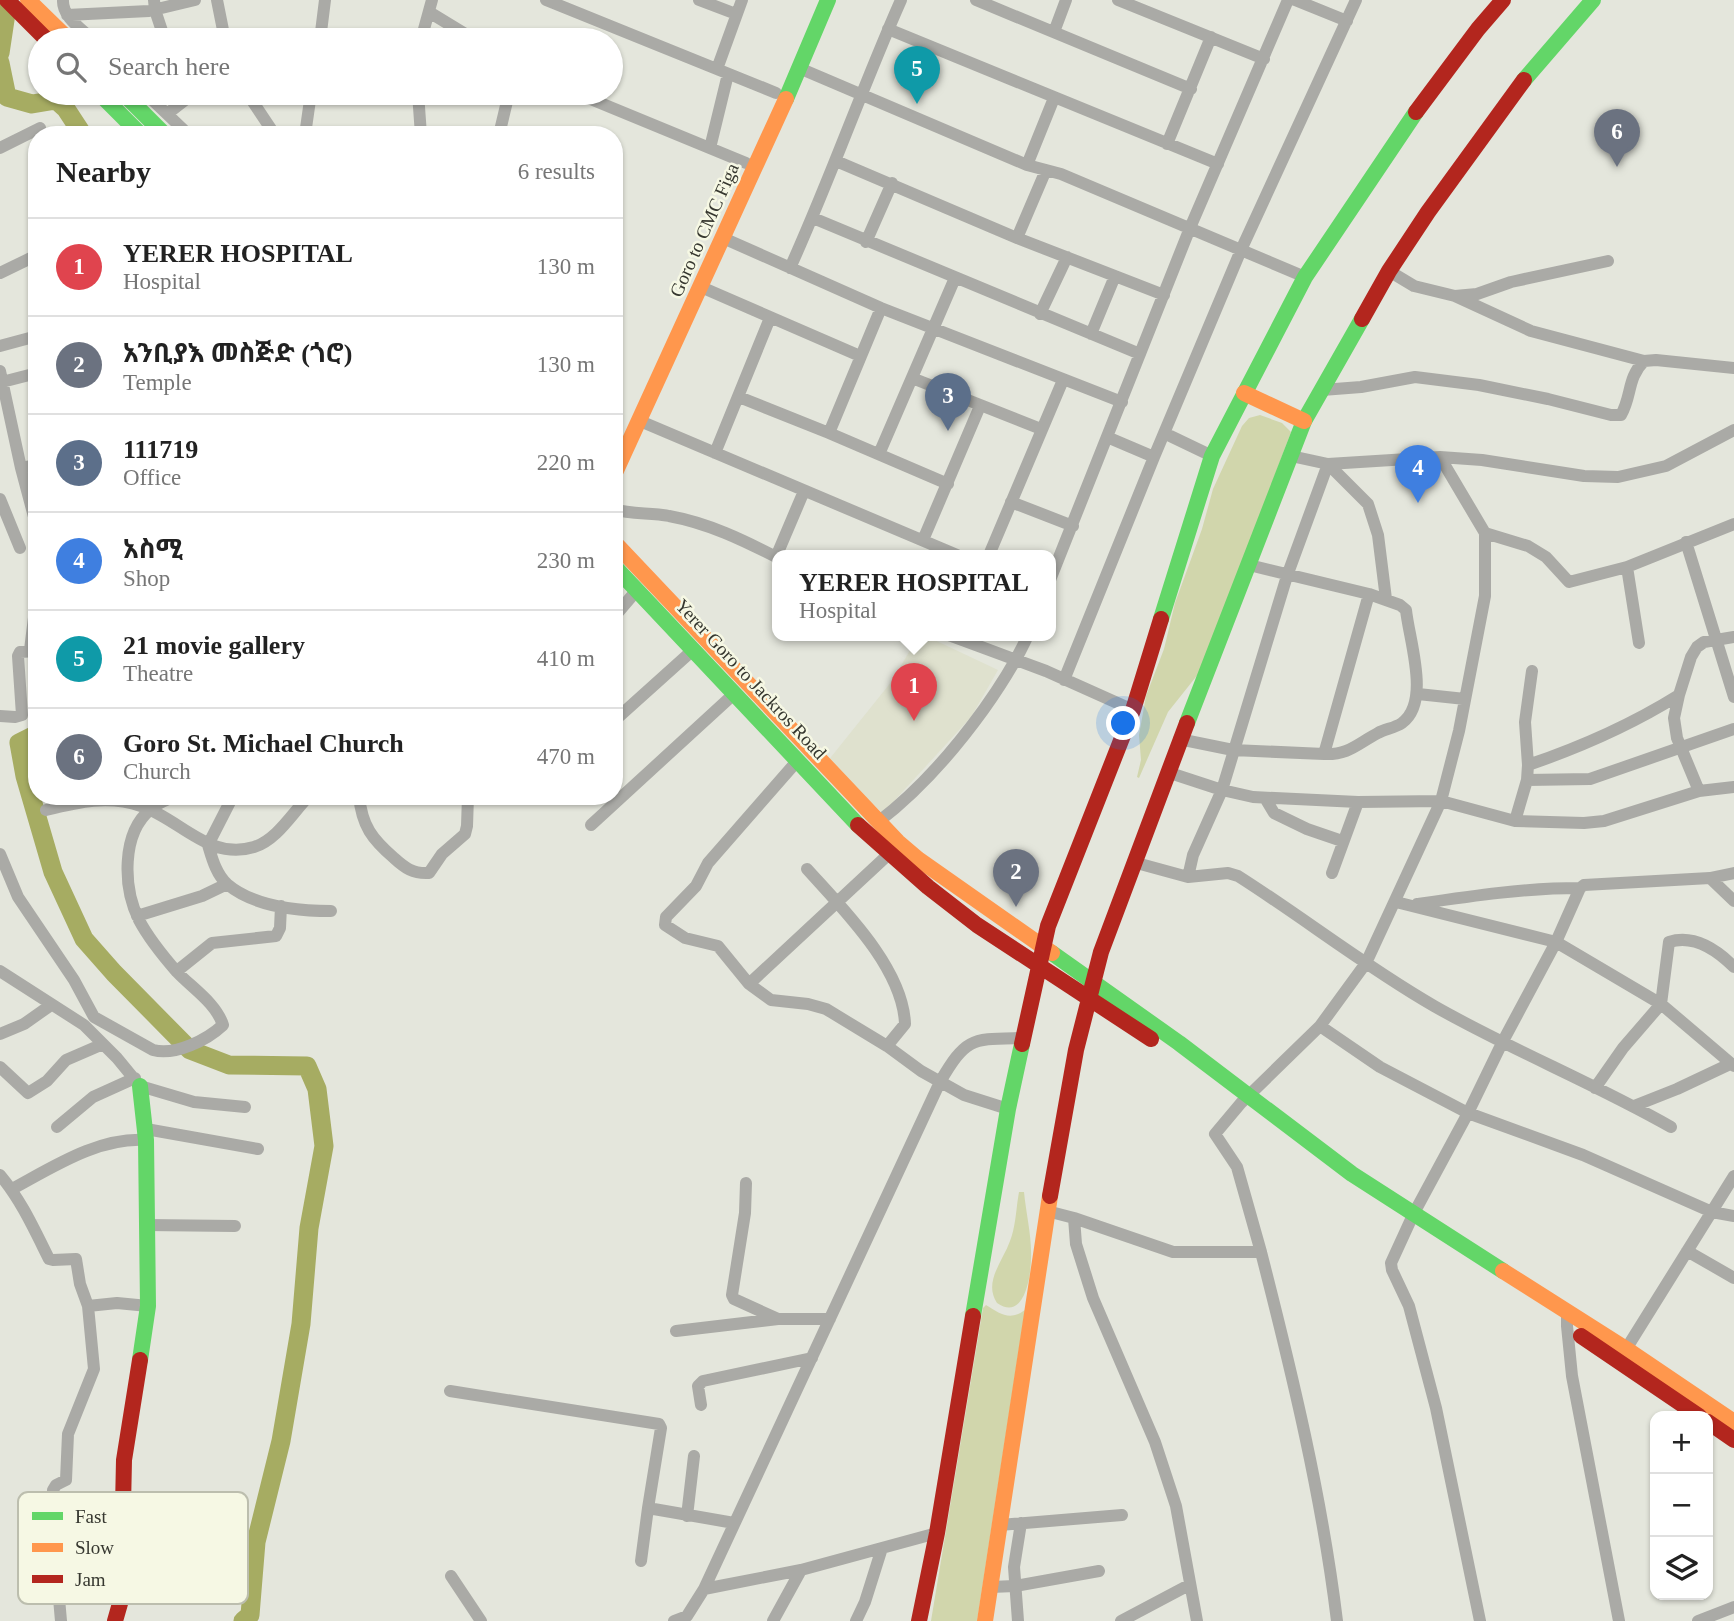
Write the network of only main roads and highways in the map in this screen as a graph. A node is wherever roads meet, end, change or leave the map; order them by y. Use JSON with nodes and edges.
{"nodes":[{"id":1,"x":7,"y":0,"type":"edge"},
{"id":2,"x":28,"y":0,"type":"edge"},
{"id":3,"x":816,"y":0,"type":"edge"},
{"id":4,"x":828,"y":0,"type":"edge"},
{"id":5,"x":1503,"y":0,"type":"edge"},
{"id":6,"x":1593,"y":0,"type":"edge"},
{"id":7,"x":35,"y":28,"type":"edge"},
{"id":8,"x":57,"y":28,"type":"edge"},
{"id":9,"x":111,"y":105,"type":"edge"},
{"id":10,"x":134,"y":105,"type":"edge"},
{"id":11,"x":132,"y":126,"type":"edge"},
{"id":12,"x":156,"y":126,"type":"edge"},
{"id":13,"x":728,"y":213,"type":"junction"},
{"id":14,"x":1244,"y":393,"type":"junction"},
{"id":15,"x":1304,"y":421,"type":"junction"},
{"id":16,"x":623,"y":435,"type":"edge"},
{"id":17,"x":623,"y":456,"type":"edge"},
{"id":18,"x":623,"y":552,"type":"edge"},
{"id":19,"x":623,"y":575,"type":"edge"},
{"id":20,"x":1043,"y":948,"type":"junction"},
{"id":21,"x":1038,"y":967,"type":"junction"},
{"id":22,"x":1092,"y":991,"type":"junction"},
{"id":23,"x":138,"y":1082,"type":"road end"},
{"id":24,"x":1622,"y":1355,"type":"junction"},
{"id":25,"x":1693,"y":1411,"type":"edge"},
{"id":26,"x":1734,"y":1422,"type":"edge"},
{"id":27,"x":1713,"y":1425,"type":"edge"},
{"id":28,"x":1734,"y":1440,"type":"edge"},
{"id":29,"x":123,"y":1492,"type":"edge"},
{"id":30,"x":120,"y":1604,"type":"edge"},
{"id":31,"x":115,"y":1621,"type":"edge"},
{"id":32,"x":919,"y":1621,"type":"edge"},
{"id":33,"x":985,"y":1621,"type":"edge"}],
"edges":[{"from":1,"to":7,"type":"main road"},
{"from":2,"to":8,"type":"main road"},
{"from":3,"to":13,"type":"main road"},
{"from":4,"to":13,"type":"main road","name":"Goro to CMC Figa"},
{"from":5,"to":14,"type":"main road"},
{"from":6,"to":15,"type":"main road"},
{"from":9,"to":11,"type":"main road"},
{"from":10,"to":12,"type":"main road"},
{"from":13,"to":16,"type":"main road"},
{"from":13,"to":17,"type":"main road","name":"Goro to CMC Figa"},
{"from":14,"to":15,"type":"main road"},
{"from":14,"to":20,"type":"main road"},
{"from":15,"to":22,"type":"main road"},
{"from":18,"to":20,"type":"main road"},
{"from":19,"to":21,"type":"main road","name":"Yerer Goro to Jackros Road"},
{"from":20,"to":21,"type":"main road"},
{"from":20,"to":22,"type":"main road"},
{"from":21,"to":22,"type":"main road","name":"Yerer Goro to Jackros Road"},
{"from":21,"to":32,"type":"main road"},
{"from":22,"to":24,"type":"main road"},
{"from":22,"to":33,"type":"main road"},
{"from":23,"to":29,"type":"main road"},
{"from":24,"to":25,"type":"main road"},
{"from":24,"to":26,"type":"main road"},
{"from":27,"to":28,"type":"main road"},
{"from":30,"to":31,"type":"main road"}]}
